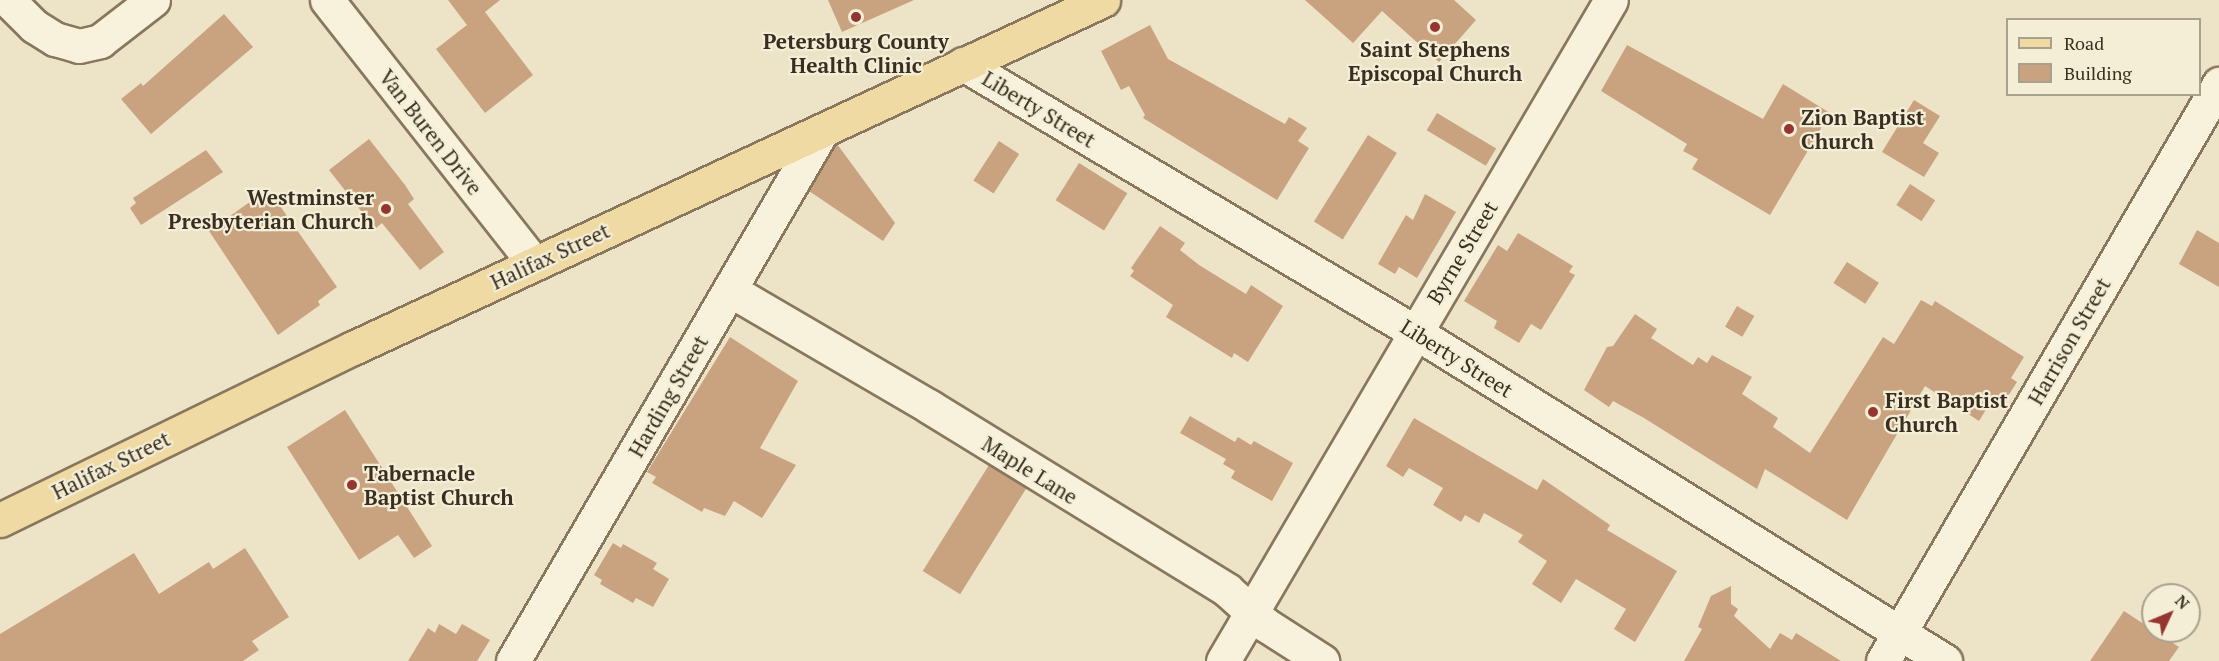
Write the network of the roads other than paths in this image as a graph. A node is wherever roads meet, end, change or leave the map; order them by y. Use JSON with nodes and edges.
{"nodes":[{"id":1,"x":8,"y":0,"type":"edge"},
{"id":2,"x":153,"y":0,"type":"edge"},
{"id":3,"x":327,"y":0,"type":"edge"},
{"id":4,"x":1103,"y":0,"type":"edge"},
{"id":5,"x":1611,"y":0,"type":"edge"},
{"id":6,"x":963,"y":64,"type":"junction"},
{"id":7,"x":2219,"y":84,"type":"edge"},
{"id":8,"x":822,"y":131,"type":"junction"},
{"id":9,"x":534,"y":263,"type":"junction"},
{"id":10,"x":730,"y":290,"type":"junction"},
{"id":11,"x":1415,"y":332,"type":"junction"},
{"id":12,"x":0,"y":520,"type":"edge"},
{"id":13,"x":1253,"y":611,"type":"junction"},
{"id":14,"x":1891,"y":647,"type":"edge"},
{"id":15,"x":513,"y":661,"type":"edge"},
{"id":16,"x":1223,"y":661,"type":"edge"},
{"id":17,"x":1322,"y":661,"type":"edge"},
{"id":18,"x":1945,"y":661,"type":"edge"}],
"edges":[{"from":1,"to":2,"type":"street"},
{"from":3,"to":9,"type":"street","name":"Van Buren Drive"},
{"from":4,"to":6,"type":"main road","name":"Halifax Street"},
{"from":5,"to":11,"type":"street","name":"Byrne Street"},
{"from":6,"to":8,"type":"main road","name":"Halifax Street"},
{"from":6,"to":11,"type":"street","name":"Liberty Street"},
{"from":7,"to":14,"type":"street","name":"Harrison Street"},
{"from":8,"to":9,"type":"main road","name":"Halifax Street"},
{"from":8,"to":10,"type":"street","name":"Harding Street"},
{"from":9,"to":12,"type":"main road","name":"Halifax Street"},
{"from":10,"to":13,"type":"street","name":"Maple Lane"},
{"from":10,"to":15,"type":"street","name":"Harding Street"},
{"from":11,"to":13,"type":"street","name":"Byrne Street"},
{"from":11,"to":14,"type":"street","name":"Liberty Street"},
{"from":13,"to":16,"type":"street","name":"Byrne Street"},
{"from":13,"to":17,"type":"street","name":"Maple Lane"},
{"from":14,"to":18,"type":"street","name":"Liberty Street"}]}
